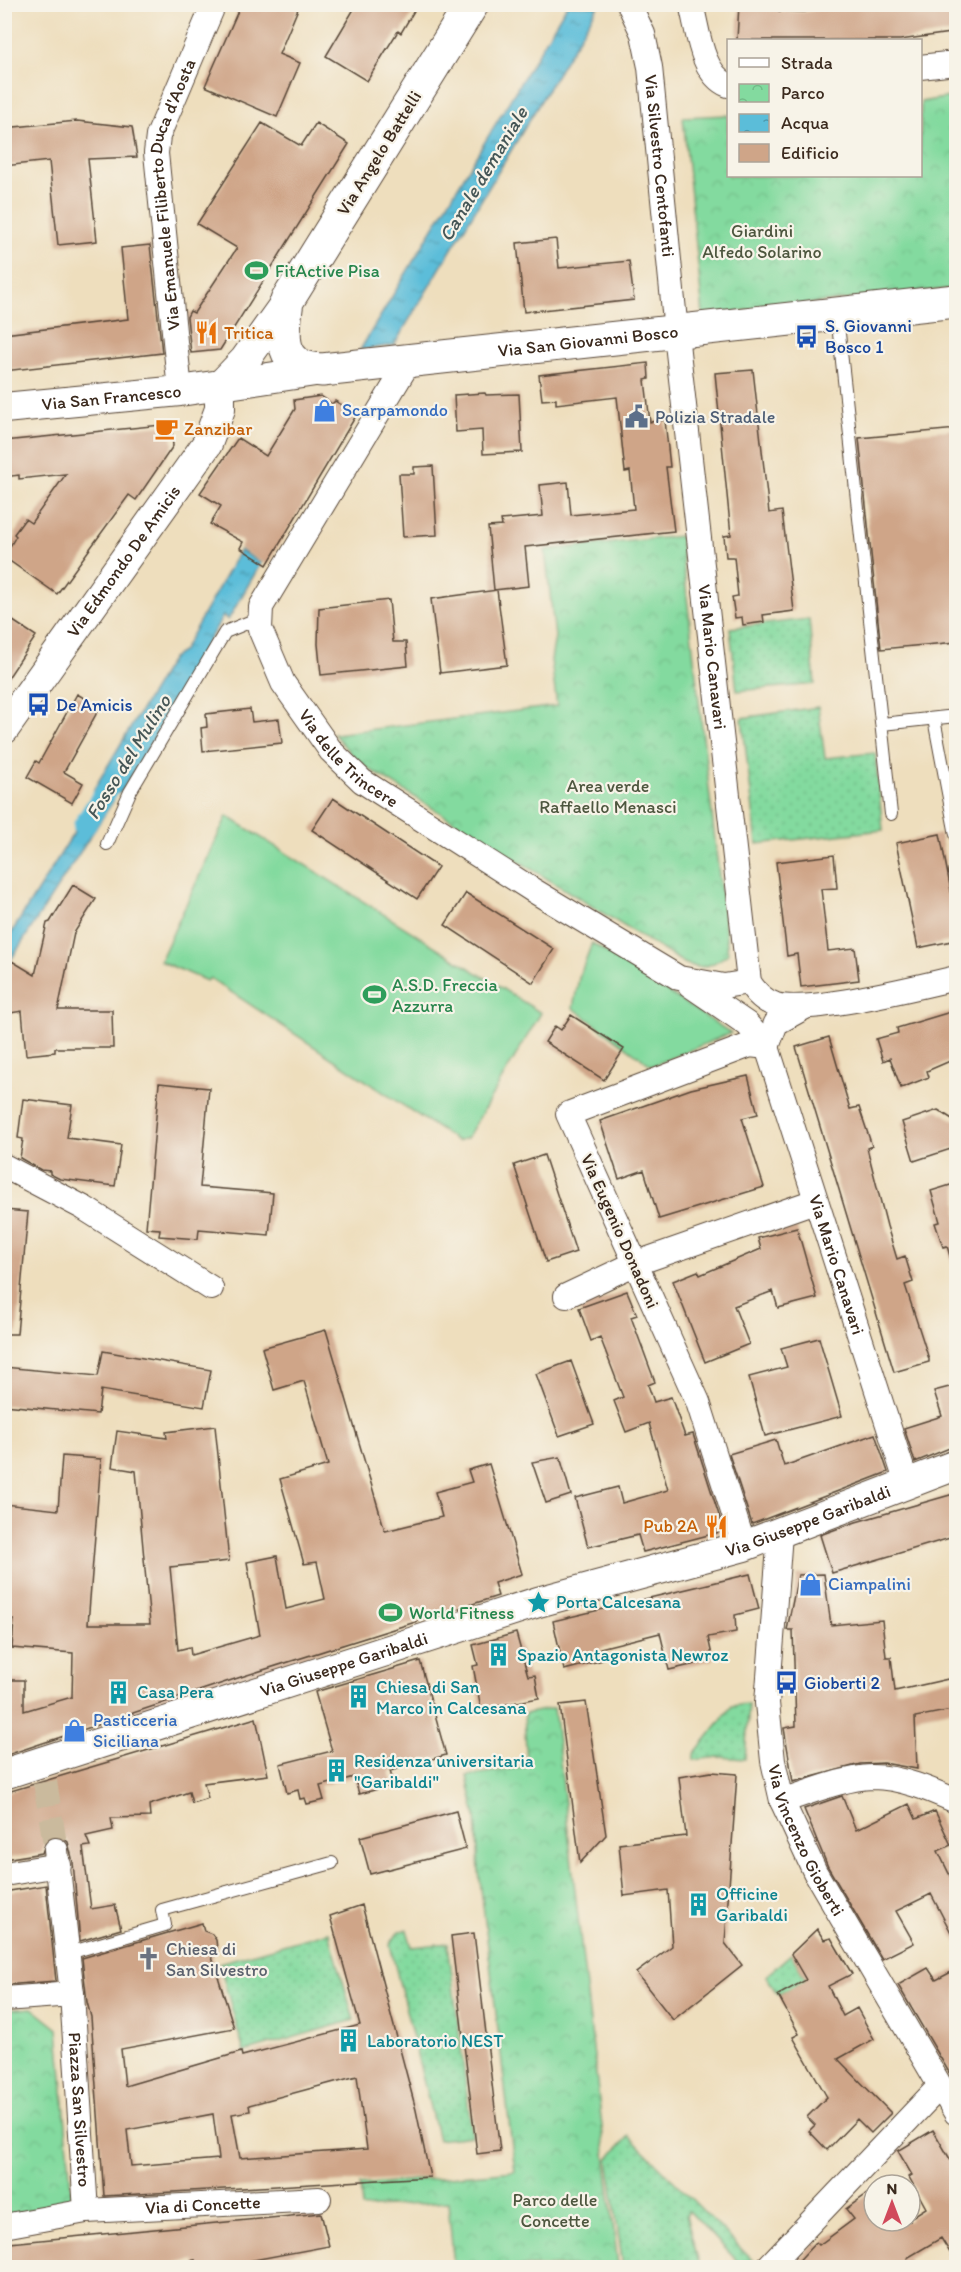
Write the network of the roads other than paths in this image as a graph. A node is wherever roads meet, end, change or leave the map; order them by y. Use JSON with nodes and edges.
{"nodes":[{"id":1,"x":214,"y":4,"type":"edge"},
{"id":2,"x":472,"y":4,"type":"edge"},
{"id":3,"x":629,"y":4,"type":"edge"},
{"id":4,"x":692,"y":4,"type":"edge"},
{"id":5,"x":957,"y":63,"type":"edge"},
{"id":6,"x":922,"y":67,"type":"edge"},
{"id":7,"x":724,"y":83,"type":"edge"},
{"id":8,"x":287,"y":301,"type":"junction"},
{"id":9,"x":957,"y":301,"type":"edge"},
{"id":10,"x":837,"y":314,"type":"junction"},
{"id":11,"x":676,"y":332,"type":"junction"},
{"id":12,"x":398,"y":362,"type":"junction"},
{"id":13,"x":336,"y":369,"type":"junction"},
{"id":14,"x":220,"y":386,"type":"junction"},
{"id":15,"x":180,"y":391,"type":"junction"},
{"id":16,"x":4,"y":408,"type":"edge"},
{"id":17,"x":259,"y":618,"type":"junction"},
{"id":18,"x":957,"y":716,"type":"edge"},
{"id":19,"x":934,"y":719,"type":"junction"},
{"id":20,"x":882,"y":724,"type":"junction"},
{"id":21,"x":4,"y":729,"type":"edge"},
{"id":22,"x":891,"y":814,"type":"dead end"},
{"id":23,"x":957,"y":836,"type":"edge"},
{"id":24,"x":107,"y":844,"type":"dead end"},
{"id":25,"x":679,"y":978,"type":"junction"},
{"id":26,"x":957,"y":978,"type":"edge"},
{"id":27,"x":749,"y":982,"type":"junction"},
{"id":28,"x":807,"y":1006,"type":"junction"},
{"id":29,"x":767,"y":1047,"type":"junction"},
{"id":30,"x":4,"y":1166,"type":"edge"},
{"id":31,"x":815,"y":1201,"type":"junction"},
{"id":32,"x":634,"y":1264,"type":"junction"},
{"id":33,"x":211,"y":1288,"type":"dead end"},
{"id":34,"x":566,"y":1296,"type":"dead end"},
{"id":35,"x":957,"y":1465,"type":"edge"},
{"id":36,"x":907,"y":1484,"type":"junction"},
{"id":37,"x":780,"y":1534,"type":"junction"},
{"id":38,"x":744,"y":1546,"type":"junction"},
{"id":39,"x":4,"y":1774,"type":"edge"},
{"id":40,"x":783,"y":1801,"type":"junction"},
{"id":41,"x":957,"y":1801,"type":"edge"},
{"id":42,"x":332,"y":1863,"type":"dead end"},
{"id":43,"x":4,"y":1874,"type":"edge"},
{"id":44,"x":69,"y":1953,"type":"junction"},
{"id":45,"x":72,"y":1994,"type":"junction"},
{"id":46,"x":4,"y":2000,"type":"edge"},
{"id":47,"x":940,"y":2086,"type":"junction"},
{"id":48,"x":957,"y":2113,"type":"edge"},
{"id":49,"x":319,"y":2199,"type":"dead end"},
{"id":50,"x":86,"y":2211,"type":"junction"},
{"id":51,"x":4,"y":2226,"type":"edge"},
{"id":52,"x":767,"y":2268,"type":"edge"}],
"edges":[{"from":1,"to":15,"type":"street","name":"Via Emanuele Filiberto Duca d'Aosta"},
{"from":2,"to":8,"type":"main road","name":"Via Angelo Battelli"},
{"from":3,"to":11,"type":"street","name":"Via Silvestro Centofanti"},
{"from":4,"to":7,"type":"street"},
{"from":5,"to":6,"type":"street"},
{"from":8,"to":13,"type":"main road","name":"Via Angelo Battelli"},
{"from":8,"to":14,"type":"street","name":"Via Angelo Battelli"},
{"from":9,"to":10,"type":"main road","name":"Via San Giovanni Bosco"},
{"from":10,"to":11,"type":"main road","name":"Via San Giovanni Bosco"},
{"from":10,"to":20,"type":"lane"},
{"from":11,"to":12,"type":"main road","name":"Via San Giovanni Bosco"},
{"from":11,"to":27,"type":"street","name":"Via Mario Canavari"},
{"from":12,"to":13,"type":"main road","name":"Via San Giovanni Bosco"},
{"from":12,"to":17,"type":"street"},
{"from":13,"to":14,"type":"street","name":"Via San Giovanni Bosco"},
{"from":14,"to":15,"type":"street","name":"Via San Francesco"},
{"from":14,"to":21,"type":"street","name":"Via Edmondo De Amicis"},
{"from":15,"to":16,"type":"street","name":"Via San Francesco"},
{"from":17,"to":24,"type":"lane"},
{"from":17,"to":25,"type":"street","name":"Via delle Trincere"},
{"from":18,"to":19,"type":"lane"},
{"from":19,"to":20,"type":"lane"},
{"from":19,"to":23,"type":"lane"},
{"from":20,"to":22,"type":"lane"},
{"from":25,"to":27,"type":"street","name":"Via delle Trincere"},
{"from":25,"to":29,"type":"street","name":"Via Mario Canavari"},
{"from":26,"to":28,"type":"street"},
{"from":27,"to":28,"type":"street"},
{"from":28,"to":29,"type":"street"},
{"from":29,"to":31,"type":"street","name":"Via Mario Canavari"},
{"from":29,"to":32,"type":"street","name":"Via Eugenio Donadoni"},
{"from":30,"to":33,"type":"street"},
{"from":31,"to":32,"type":"street"},
{"from":31,"to":36,"type":"street","name":"Via Mario Canavari"},
{"from":32,"to":34,"type":"street"},
{"from":32,"to":38,"type":"street","name":"Via Eugenio Donadoni"},
{"from":35,"to":36,"type":"street","name":"Via Giuseppe Garibaldi"},
{"from":36,"to":37,"type":"street","name":"Via Giuseppe Garibaldi"},
{"from":37,"to":38,"type":"street","name":"Via Giuseppe Garibaldi"},
{"from":37,"to":40,"type":"street","name":"Via Vincenzo Gioberti"},
{"from":38,"to":39,"type":"street","name":"Via Giuseppe Garibaldi"},
{"from":40,"to":41,"type":"street"},
{"from":40,"to":47,"type":"street","name":"Via Vincenzo Gioberti"},
{"from":42,"to":44,"type":"lane"},
{"from":43,"to":44,"type":"street","name":"Piazza San Silvestro"},
{"from":44,"to":45,"type":"street","name":"Piazza San Silvestro"},
{"from":45,"to":46,"type":"street"},
{"from":45,"to":50,"type":"street","name":"Piazza San Silvestro"},
{"from":47,"to":48,"type":"street","name":"Via Vincenzo Gioberti"},
{"from":47,"to":52,"type":"street"},
{"from":49,"to":50,"type":"street","name":"Via di Concette"},
{"from":50,"to":51,"type":"street","name":"Piazza San Silvestro"}]}
